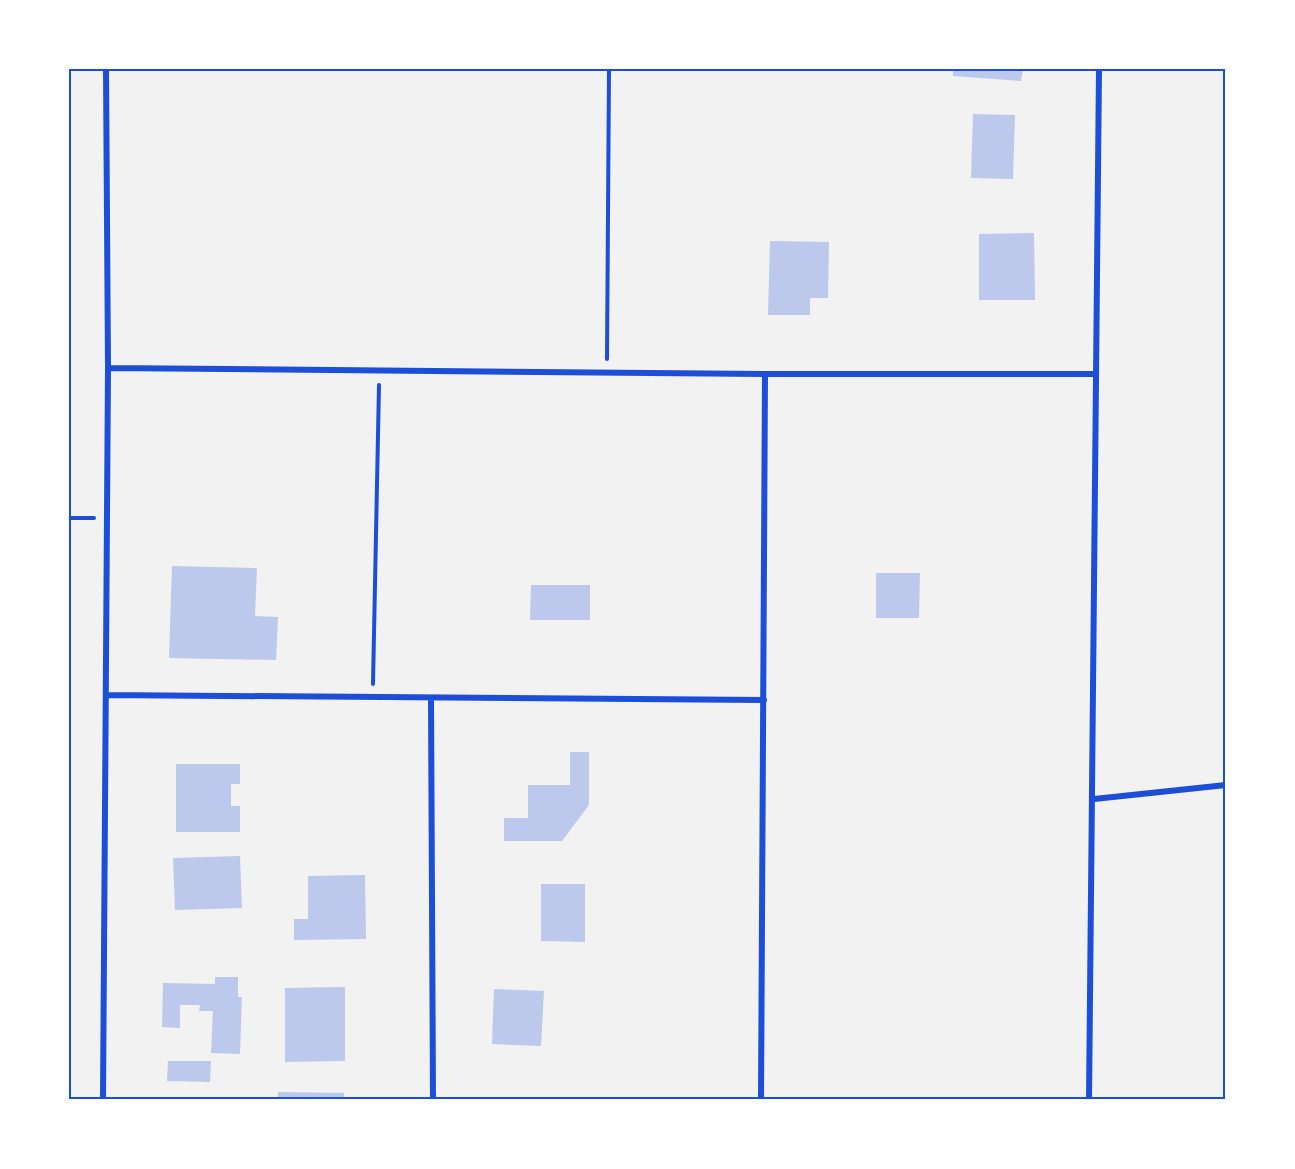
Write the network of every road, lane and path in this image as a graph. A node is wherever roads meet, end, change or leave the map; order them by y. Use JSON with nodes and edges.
{"nodes":[{"id":1,"x":106,"y":69,"type":"edge"},
{"id":2,"x":609,"y":69,"type":"edge"},
{"id":3,"x":1099,"y":69,"type":"edge"},
{"id":4,"x":108,"y":368,"type":"junction"},
{"id":5,"x":379,"y":369,"type":"junction"},
{"id":6,"x":607,"y":372,"type":"junction"},
{"id":7,"x":765,"y":374,"type":"junction"},
{"id":8,"x":1095,"y":374,"type":"junction"},
{"id":9,"x":69,"y":518,"type":"edge"},
{"id":10,"x":107,"y":518,"type":"junction"},
{"id":11,"x":106,"y":695,"type":"junction"},
{"id":12,"x":373,"y":698,"type":"junction"},
{"id":13,"x":430,"y":698,"type":"junction"},
{"id":14,"x":764,"y":700,"type":"junction"},
{"id":15,"x":1226,"y":785,"type":"edge"},
{"id":16,"x":1094,"y":799,"type":"junction"},
{"id":17,"x":103,"y":1100,"type":"edge"},
{"id":18,"x":433,"y":1100,"type":"edge"},
{"id":19,"x":760,"y":1100,"type":"edge"},
{"id":20,"x":1089,"y":1100,"type":"edge"}],
"edges":[{"from":1,"to":4,"type":"street"},
{"from":2,"to":6,"type":"path"},
{"from":3,"to":8,"type":"street"},
{"from":4,"to":5,"type":"street"},
{"from":4,"to":10,"type":"street"},
{"from":5,"to":6,"type":"street"},
{"from":5,"to":12,"type":"path"},
{"from":6,"to":7,"type":"street"},
{"from":7,"to":8,"type":"street"},
{"from":7,"to":14,"type":"street"},
{"from":8,"to":16,"type":"street"},
{"from":9,"to":10,"type":"path"},
{"from":10,"to":11,"type":"street"},
{"from":11,"to":12,"type":"street"},
{"from":11,"to":17,"type":"street"},
{"from":12,"to":13,"type":"street"},
{"from":13,"to":14,"type":"street"},
{"from":13,"to":18,"type":"street"},
{"from":14,"to":19,"type":"street"},
{"from":15,"to":16,"type":"street"},
{"from":16,"to":20,"type":"street"}]}
